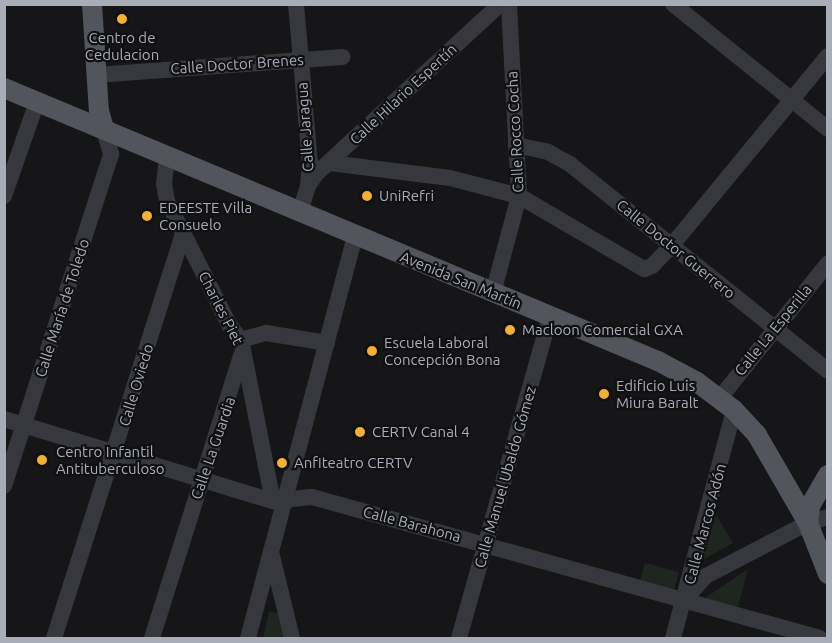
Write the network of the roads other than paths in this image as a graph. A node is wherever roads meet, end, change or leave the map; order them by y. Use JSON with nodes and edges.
{"nodes":[{"id":1,"x":92,"y":4,"type":"edge"},
{"id":2,"x":296,"y":4,"type":"edge"},
{"id":3,"x":500,"y":4,"type":"edge"},
{"id":4,"x":509,"y":4,"type":"edge"},
{"id":5,"x":674,"y":4,"type":"edge"},
{"id":6,"x":828,"y":56,"type":"edge"},
{"id":7,"x":342,"y":57,"type":"dead end"},
{"id":8,"x":300,"y":59,"type":"junction"},
{"id":9,"x":96,"y":75,"type":"junction"},
{"id":10,"x":4,"y":88,"type":"edge"},
{"id":11,"x":792,"y":99,"type":"junction"},
{"id":12,"x":37,"y":102,"type":"junction"},
{"id":13,"x":104,"y":129,"type":"junction"},
{"id":14,"x":828,"y":129,"type":"edge"},
{"id":15,"x":516,"y":145,"type":"junction"},
{"id":16,"x":167,"y":156,"type":"junction"},
{"id":17,"x":330,"y":163,"type":"junction"},
{"id":18,"x":308,"y":186,"type":"junction"},
{"id":19,"x":4,"y":196,"type":"edge"},
{"id":20,"x":519,"y":196,"type":"junction"},
{"id":21,"x":300,"y":212,"type":"junction"},
{"id":22,"x":183,"y":234,"type":"junction"},
{"id":23,"x":355,"y":236,"type":"junction"},
{"id":24,"x":672,"y":245,"type":"junction"},
{"id":25,"x":828,"y":263,"type":"edge"},
{"id":26,"x":493,"y":293,"type":"junction"},
{"id":27,"x":550,"y":316,"type":"junction"},
{"id":28,"x":775,"y":328,"type":"junction"},
{"id":29,"x":241,"y":340,"type":"junction"},
{"id":30,"x":327,"y":343,"type":"junction"},
{"id":31,"x":828,"y":371,"type":"edge"},
{"id":32,"x":727,"y":404,"type":"junction"},
{"id":33,"x":4,"y":419,"type":"edge"},
{"id":34,"x":24,"y":425,"type":"junction"},
{"id":35,"x":114,"y":454,"type":"junction"},
{"id":36,"x":828,"y":475,"type":"edge"},
{"id":37,"x":201,"y":480,"type":"junction"},
{"id":38,"x":4,"y":486,"type":"edge"},
{"id":39,"x":279,"y":500,"type":"junction"},
{"id":40,"x":828,"y":517,"type":"edge"},
{"id":41,"x":808,"y":523,"type":"junction"},
{"id":42,"x":486,"y":544,"type":"junction"},
{"id":43,"x":271,"y":550,"type":"junction"},
{"id":44,"x":826,"y":566,"type":"edge"},
{"id":45,"x":684,"y":601,"type":"junction"},
{"id":46,"x":54,"y":639,"type":"edge"},
{"id":47,"x":152,"y":639,"type":"edge"},
{"id":48,"x":248,"y":639,"type":"edge"},
{"id":49,"x":292,"y":639,"type":"edge"},
{"id":50,"x":459,"y":639,"type":"edge"},
{"id":51,"x":673,"y":639,"type":"edge"},
{"id":52,"x":820,"y":639,"type":"edge"}],
"edges":[{"from":1,"to":9,"type":"main road"},
{"from":2,"to":8,"type":"street","name":"Calle Jaragua"},
{"from":3,"to":17,"type":"street","name":"Calle Hilario Espertín"},
{"from":4,"to":15,"type":"street","name":"Calle Rocco Cocha"},
{"from":5,"to":11,"type":"street"},
{"from":6,"to":11,"type":"street"},
{"from":7,"to":8,"type":"street","name":"Calle Doctor Brenes"},
{"from":8,"to":9,"type":"street","name":"Calle Doctor Brenes"},
{"from":8,"to":18,"type":"street","name":"Calle Jaragua"},
{"from":9,"to":13,"type":"main road"},
{"from":10,"to":12,"type":"main road","name":"Avenida San Martín"},
{"from":11,"to":14,"type":"street"},
{"from":11,"to":24,"type":"street"},
{"from":12,"to":13,"type":"main road","name":"Avenida San Martín"},
{"from":12,"to":19,"type":"street"},
{"from":13,"to":16,"type":"main road","name":"Avenida San Martín"},
{"from":13,"to":34,"type":"street","name":"Calle María de Toledo"},
{"from":15,"to":20,"type":"street","name":"Calle Rocco Cocha"},
{"from":15,"to":24,"type":"street","name":"Calle Doctor Guerrero"},
{"from":16,"to":21,"type":"main road","name":"Avenida San Martín"},
{"from":16,"to":22,"type":"street","name":"Charles Piet"},
{"from":17,"to":18,"type":"street","name":"Calle Hilario Espertín"},
{"from":17,"to":20,"type":"street"},
{"from":18,"to":21,"type":"street","name":"Calle Jaragua"},
{"from":20,"to":24,"type":"street"},
{"from":20,"to":26,"type":"street","name":"Calle Rocco Cocha"},
{"from":21,"to":23,"type":"main road","name":"Avenida San Martín"},
{"from":22,"to":29,"type":"street","name":"Charles Piet"},
{"from":22,"to":35,"type":"street","name":"Calle Oviedo"},
{"from":23,"to":26,"type":"main road","name":"Avenida San Martín"},
{"from":23,"to":30,"type":"street"},
{"from":24,"to":28,"type":"street","name":"Calle Doctor Guerrero"},
{"from":25,"to":28,"type":"street","name":"Calle La Esperilla"},
{"from":26,"to":27,"type":"main road","name":"Avenida San Martín"},
{"from":27,"to":32,"type":"main road","name":"Avenida San Martín"},
{"from":27,"to":42,"type":"street","name":"Calle Manuel Ubaldo Gómez"},
{"from":28,"to":31,"type":"street","name":"Calle Doctor Guerrero"},
{"from":28,"to":32,"type":"street","name":"Calle La Esperilla"},
{"from":29,"to":30,"type":"street"},
{"from":29,"to":37,"type":"street","name":"Calle La Guardia"},
{"from":29,"to":39,"type":"street","name":"Charles Piet"},
{"from":30,"to":39,"type":"street"},
{"from":32,"to":41,"type":"main road","name":"Avenida San Martín"},
{"from":32,"to":45,"type":"street","name":"Calle Marcos Adón"},
{"from":33,"to":34,"type":"street","name":"Calle Barahona"},
{"from":34,"to":35,"type":"street","name":"Calle Barahona"},
{"from":34,"to":38,"type":"street","name":"Calle María de Toledo"},
{"from":35,"to":37,"type":"street","name":"Calle Barahona"},
{"from":35,"to":46,"type":"street","name":"Calle Oviedo"},
{"from":36,"to":41,"type":"main road"},
{"from":37,"to":39,"type":"street","name":"Calle Barahona"},
{"from":37,"to":47,"type":"street","name":"Calle La Guardia"},
{"from":39,"to":42,"type":"street","name":"Calle Barahona"},
{"from":39,"to":43,"type":"street"},
{"from":40,"to":41,"type":"street"},
{"from":41,"to":44,"type":"main road","name":"Avenida San Martín"},
{"from":41,"to":45,"type":"street"},
{"from":42,"to":45,"type":"street","name":"Calle Barahona"},
{"from":42,"to":50,"type":"street","name":"Calle Manuel Ubaldo Gómez"},
{"from":43,"to":48,"type":"street"},
{"from":43,"to":49,"type":"street"},
{"from":45,"to":51,"type":"street","name":"Calle Marcos Adón"},
{"from":45,"to":52,"type":"street","name":"Calle Barahona"}]}
